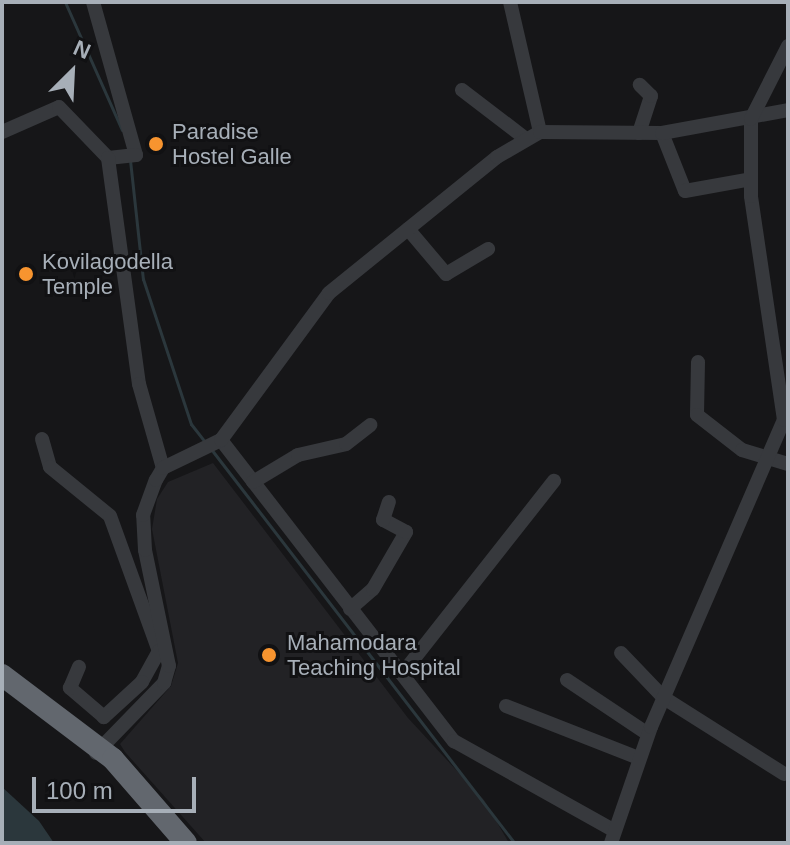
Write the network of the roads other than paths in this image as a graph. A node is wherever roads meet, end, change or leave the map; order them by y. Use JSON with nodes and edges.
{"nodes":[{"id":1,"x":93,"y":2,"type":"edge"},
{"id":2,"x":510,"y":2,"type":"edge"},
{"id":3,"x":788,"y":46,"type":"edge"},
{"id":4,"x":640,"y":85,"type":"dead end"},
{"id":5,"x":462,"y":90,"type":"dead end"},
{"id":6,"x":788,"y":110,"type":"edge"},
{"id":7,"x":751,"y":119,"type":"junction"},
{"id":8,"x":2,"y":132,"type":"edge"},
{"id":9,"x":639,"y":133,"type":"junction"},
{"id":10,"x":662,"y":133,"type":"junction"},
{"id":11,"x":533,"y":135,"type":"junction"},
{"id":12,"x":108,"y":158,"type":"junction"},
{"id":13,"x":751,"y":179,"type":"junction"},
{"id":14,"x":408,"y":229,"type":"junction"},
{"id":15,"x":488,"y":249,"type":"dead end"},
{"id":16,"x":698,"y":362,"type":"dead end"},
{"id":17,"x":786,"y":421,"type":"edge"},
{"id":18,"x":370,"y":425,"type":"dead end"},
{"id":19,"x":42,"y":439,"type":"dead end"},
{"id":20,"x":218,"y":441,"type":"junction"},
{"id":21,"x":771,"y":454,"type":"junction"},
{"id":22,"x":788,"y":464,"type":"edge"},
{"id":23,"x":163,"y":468,"type":"junction"},
{"id":24,"x":554,"y":481,"type":"dead end"},
{"id":25,"x":253,"y":482,"type":"junction"},
{"id":26,"x":389,"y":502,"type":"dead end"},
{"id":27,"x":350,"y":609,"type":"junction"},
{"id":28,"x":621,"y":653,"type":"dead end"},
{"id":29,"x":79,"y":667,"type":"dead end"},
{"id":30,"x":402,"y":674,"type":"junction"},
{"id":31,"x":2,"y":675,"type":"edge"},
{"id":32,"x":567,"y":680,"type":"dead end"},
{"id":33,"x":142,"y":682,"type":"junction"},
{"id":34,"x":152,"y":695,"type":"junction"},
{"id":35,"x":664,"y":698,"type":"junction"},
{"id":36,"x":506,"y":706,"type":"dead end"},
{"id":37,"x":648,"y":734,"type":"junction"},
{"id":38,"x":98,"y":752,"type":"junction"},
{"id":39,"x":639,"y":758,"type":"junction"},
{"id":40,"x":784,"y":774,"type":"dead end"},
{"id":41,"x":612,"y":836,"type":"edge"},
{"id":42,"x":174,"y":843,"type":"edge"},
{"id":43,"x":186,"y":843,"type":"edge"}],
"edges":[{"from":1,"to":12,"type":"street"},
{"from":2,"to":11,"type":"street"},
{"from":3,"to":7,"type":"street"},
{"from":4,"to":9,"type":"street"},
{"from":5,"to":11,"type":"street"},
{"from":6,"to":7,"type":"street"},
{"from":7,"to":10,"type":"street"},
{"from":7,"to":13,"type":"street"},
{"from":8,"to":12,"type":"street"},
{"from":9,"to":10,"type":"street"},
{"from":9,"to":11,"type":"street"},
{"from":10,"to":13,"type":"street"},
{"from":11,"to":14,"type":"street"},
{"from":12,"to":23,"type":"street"},
{"from":13,"to":17,"type":"street"},
{"from":14,"to":15,"type":"street"},
{"from":14,"to":20,"type":"street"},
{"from":16,"to":21,"type":"street"},
{"from":17,"to":21,"type":"street"},
{"from":18,"to":25,"type":"street"},
{"from":19,"to":33,"type":"street"},
{"from":20,"to":23,"type":"street"},
{"from":20,"to":25,"type":"street"},
{"from":21,"to":22,"type":"street"},
{"from":21,"to":35,"type":"street"},
{"from":23,"to":34,"type":"street"},
{"from":24,"to":30,"type":"street"},
{"from":25,"to":27,"type":"street"},
{"from":26,"to":27,"type":"street"},
{"from":27,"to":30,"type":"street"},
{"from":28,"to":35,"type":"street"},
{"from":29,"to":33,"type":"street"},
{"from":30,"to":41,"type":"street"},
{"from":31,"to":38,"type":"highway"},
{"from":32,"to":37,"type":"street"},
{"from":33,"to":34,"type":"street"},
{"from":34,"to":38,"type":"street"},
{"from":35,"to":37,"type":"street"},
{"from":35,"to":40,"type":"street"},
{"from":36,"to":39,"type":"street"},
{"from":37,"to":39,"type":"street"},
{"from":38,"to":42,"type":"highway"},
{"from":38,"to":43,"type":"highway"},
{"from":39,"to":41,"type":"street"}]}
